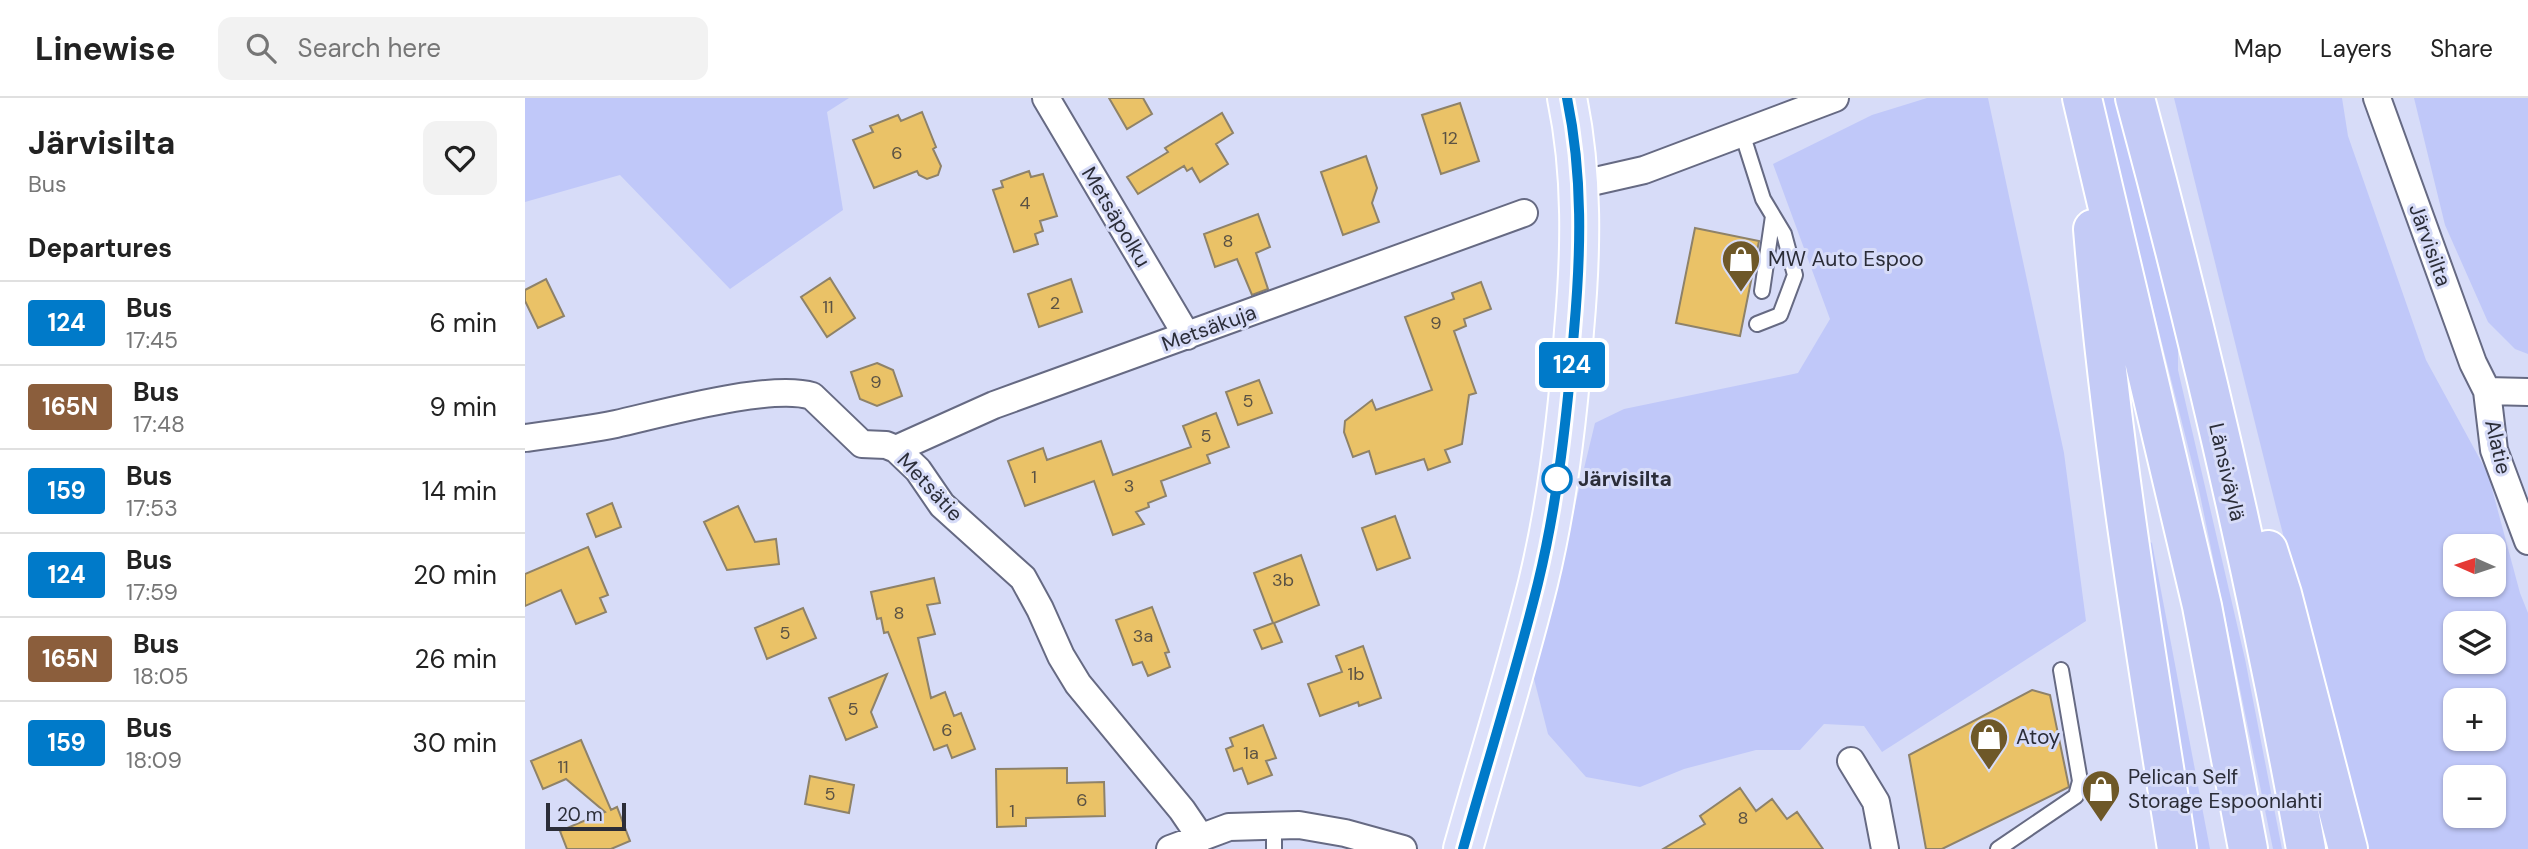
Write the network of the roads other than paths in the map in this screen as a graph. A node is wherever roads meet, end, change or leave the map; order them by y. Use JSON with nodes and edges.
{"nodes":[{"id":1,"x":1046,"y":98,"type":"edge"},
{"id":2,"x":1567,"y":98,"type":"edge"},
{"id":3,"x":1835,"y":98,"type":"edge"},
{"id":4,"x":2082,"y":98,"type":"edge"},
{"id":5,"x":2135,"y":98,"type":"edge"},
{"id":6,"x":2377,"y":98,"type":"edge"},
{"id":7,"x":1742,"y":133,"type":"junction"},
{"id":8,"x":1578,"y":185,"type":"junction"},
{"id":9,"x":1524,"y":213,"type":"dead end"},
{"id":10,"x":1773,"y":216,"type":"junction"},
{"id":11,"x":1762,"y":291,"type":"dead end"},
{"id":12,"x":2189,"y":303,"type":"junction"},
{"id":13,"x":1757,"y":324,"type":"dead end"},
{"id":14,"x":1187,"y":336,"type":"junction"},
{"id":15,"x":2487,"y":391,"type":"junction"},
{"id":16,"x":2528,"y":392,"type":"edge"},
{"id":17,"x":525,"y":438,"type":"edge"},
{"id":18,"x":896,"y":449,"type":"junction"},
{"id":19,"x":2528,"y":541,"type":"edge"},
{"id":20,"x":2061,"y":670,"type":"dead end"},
{"id":21,"x":1851,"y":761,"type":"dead end"},
{"id":22,"x":1274,"y":837,"type":"edge"},
{"id":23,"x":1201,"y":838,"type":"junction"},
{"id":24,"x":1170,"y":849,"type":"edge"},
{"id":25,"x":1227,"y":849,"type":"edge"},
{"id":26,"x":1403,"y":849,"type":"edge"},
{"id":27,"x":1463,"y":849,"type":"edge"},
{"id":28,"x":1885,"y":849,"type":"edge"},
{"id":29,"x":1998,"y":849,"type":"edge"},
{"id":30,"x":2178,"y":849,"type":"edge"},
{"id":31,"x":2248,"y":849,"type":"edge"},
{"id":32,"x":2306,"y":849,"type":"edge"},
{"id":33,"x":2348,"y":849,"type":"edge"}],
"edges":[{"from":1,"to":14,"type":"street","name":"Metsäpolku"},
{"from":2,"to":8,"type":"main road"},
{"from":3,"to":7,"type":"street"},
{"from":4,"to":30,"type":"highway"},
{"from":4,"to":31,"type":"highway"},
{"from":5,"to":12,"type":"highway","name":"Länsiväylä"},
{"from":6,"to":15,"type":"street","name":"Järvisilta"},
{"from":7,"to":8,"type":"street"},
{"from":7,"to":10,"type":"lane"},
{"from":8,"to":27,"type":"main road"},
{"from":9,"to":14,"type":"street","name":"Metsäkuja"},
{"from":10,"to":11,"type":"lane"},
{"from":10,"to":13,"type":"lane"},
{"from":12,"to":32,"type":"highway","name":"Länsiväylä"},
{"from":12,"to":33,"type":"highway"},
{"from":14,"to":18,"type":"street","name":"Metsäkuja"},
{"from":15,"to":16,"type":"street"},
{"from":15,"to":19,"type":"street","name":"Alatie"},
{"from":17,"to":18,"type":"street","name":"Metsätie"},
{"from":18,"to":23,"type":"street","name":"Metsätie"},
{"from":20,"to":29,"type":"lane"},
{"from":21,"to":28,"type":"street"},
{"from":22,"to":23,"type":"street"},
{"from":22,"to":26,"type":"street"},
{"from":23,"to":24,"type":"street"},
{"from":23,"to":25,"type":"street"}]}
